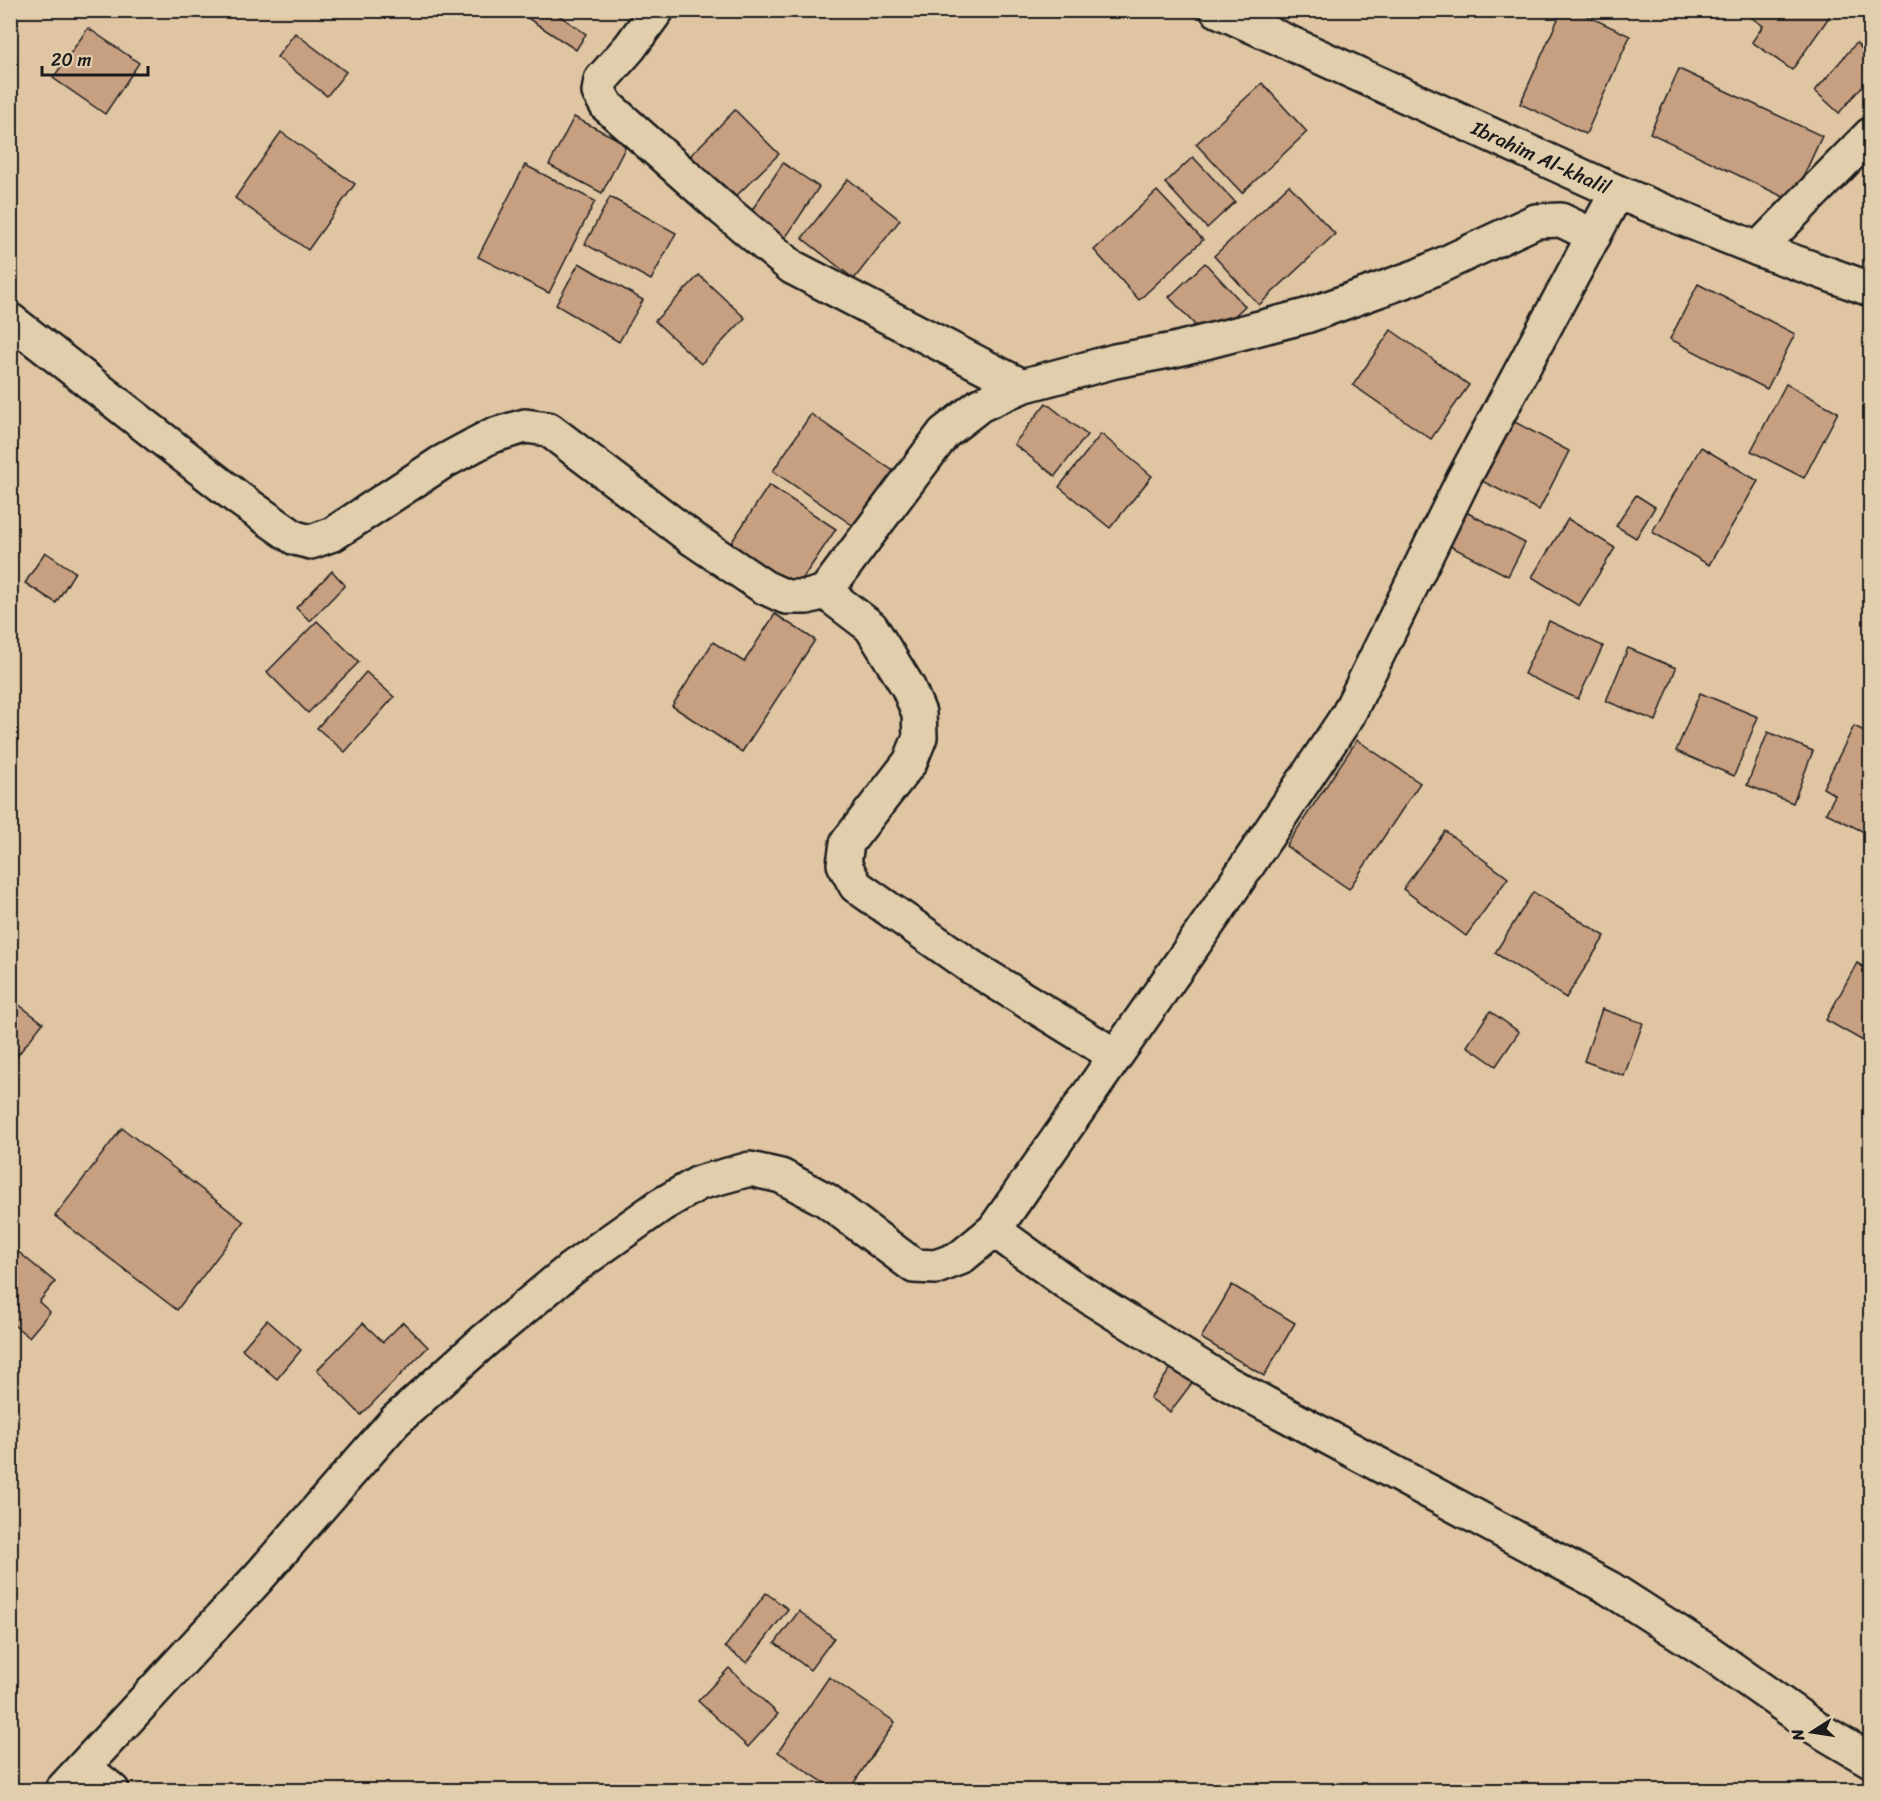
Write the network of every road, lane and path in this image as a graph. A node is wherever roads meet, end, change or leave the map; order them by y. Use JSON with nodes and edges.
{"nodes":[{"id":1,"x":657,"y":10,"type":"edge"},
{"id":2,"x":1217,"y":10,"type":"edge"},
{"id":3,"x":1870,"y":135,"type":"edge"},
{"id":4,"x":1617,"y":192,"type":"junction"},
{"id":5,"x":1594,"y":236,"type":"junction"},
{"id":6,"x":1758,"y":249,"type":"junction"},
{"id":7,"x":1870,"y":289,"type":"edge"},
{"id":8,"x":10,"y":320,"type":"edge"},
{"id":9,"x":1022,"y":386,"type":"junction"},
{"id":10,"x":825,"y":592,"type":"junction"},
{"id":11,"x":1114,"y":1055,"type":"junction"},
{"id":12,"x":994,"y":1230,"type":"junction"},
{"id":13,"x":1870,"y":1760,"type":"edge"},
{"id":14,"x":85,"y":1768,"type":"junction"},
{"id":15,"x":62,"y":1791,"type":"edge"},
{"id":16,"x":112,"y":1791,"type":"edge"}],
"edges":[{"from":1,"to":9,"type":"street"},
{"from":2,"to":4,"type":"street","name":"Ibrahim Al-khalil"},
{"from":3,"to":6,"type":"street"},
{"from":4,"to":5,"type":"street"},
{"from":4,"to":6,"type":"street","name":"Ibrahim Al-khalil"},
{"from":5,"to":9,"type":"street"},
{"from":5,"to":11,"type":"street"},
{"from":6,"to":7,"type":"street","name":"Ibrahim Al-khalil"},
{"from":8,"to":10,"type":"street"},
{"from":9,"to":10,"type":"street"},
{"from":10,"to":11,"type":"street"},
{"from":11,"to":12,"type":"street"},
{"from":12,"to":13,"type":"street"},
{"from":12,"to":14,"type":"street"},
{"from":14,"to":15,"type":"street"},
{"from":14,"to":16,"type":"street"}]}
